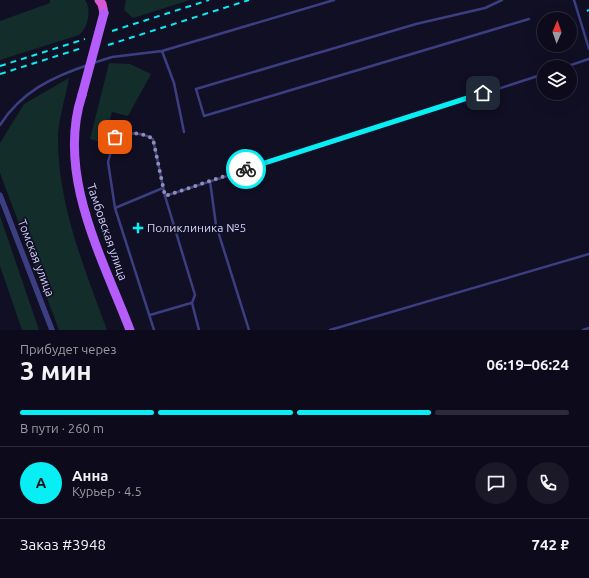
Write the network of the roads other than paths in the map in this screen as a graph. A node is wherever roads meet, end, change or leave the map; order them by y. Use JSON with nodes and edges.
{"nodes":[{"id":1,"x":99,"y":0,"type":"edge"},
{"id":2,"x":108,"y":0,"type":"edge"},
{"id":3,"x":334,"y":0,"type":"edge"},
{"id":4,"x":502,"y":0,"type":"edge"},
{"id":5,"x":574,"y":0,"type":"edge"},
{"id":6,"x":104,"y":14,"type":"junction"},
{"id":7,"x":529,"y":19,"type":"dead end"},
{"id":8,"x":589,"y":49,"type":"edge"},
{"id":9,"x":162,"y":50,"type":"junction"},
{"id":10,"x":589,"y":59,"type":"edge"},
{"id":11,"x":577,"y":63,"type":"edge"},
{"id":12,"x":537,"y":76,"type":"edge"},
{"id":13,"x":0,"y":125,"type":"edge"},
{"id":14,"x":184,"y":132,"type":"dead end"},
{"id":15,"x":210,"y":181,"type":"junction"},
{"id":16,"x":163,"y":188,"type":"junction"},
{"id":17,"x":0,"y":195,"type":"edge"},
{"id":18,"x":165,"y":196,"type":"junction"},
{"id":19,"x":115,"y":208,"type":"junction"},
{"id":20,"x":589,"y":254,"type":"edge"},
{"id":21,"x":192,"y":303,"type":"junction"},
{"id":22,"x":150,"y":315,"type":"junction"},
{"id":23,"x":589,"y":328,"type":"edge"},
{"id":24,"x":52,"y":330,"type":"edge"},
{"id":25,"x":130,"y":330,"type":"edge"},
{"id":26,"x":154,"y":330,"type":"edge"},
{"id":27,"x":199,"y":330,"type":"edge"},
{"id":28,"x":249,"y":330,"type":"edge"},
{"id":29,"x":330,"y":330,"type":"edge"},
{"id":30,"x":583,"y":330,"type":"edge"}],
"edges":[{"from":1,"to":6,"type":"highway"},
{"from":2,"to":6,"type":"main road","name":"Тамбовская улица"},
{"from":3,"to":9,"type":"lane"},
{"from":4,"to":7,"type":"lane"},
{"from":5,"to":8,"type":"lane"},
{"from":6,"to":25,"type":"main road","name":"Тамбовская улица","bridge":true},
{"from":9,"to":13,"type":"lane"},
{"from":9,"to":14,"type":"lane"},
{"from":10,"to":11,"type":"lane"},
{"from":12,"to":15,"type":"lane"},
{"from":15,"to":18,"type":"lane"},
{"from":15,"to":28,"type":"lane"},
{"from":16,"to":18,"type":"lane"},
{"from":16,"to":19,"type":"lane"},
{"from":16,"to":19,"type":"lane"},
{"from":17,"to":24,"type":"street","name":"Томская улица"},
{"from":18,"to":21,"type":"lane"},
{"from":19,"to":22,"type":"lane"},
{"from":20,"to":29,"type":"lane"},
{"from":21,"to":22,"type":"lane"},
{"from":21,"to":27,"type":"lane"},
{"from":22,"to":26,"type":"lane"},
{"from":23,"to":30,"type":"lane"}]}
